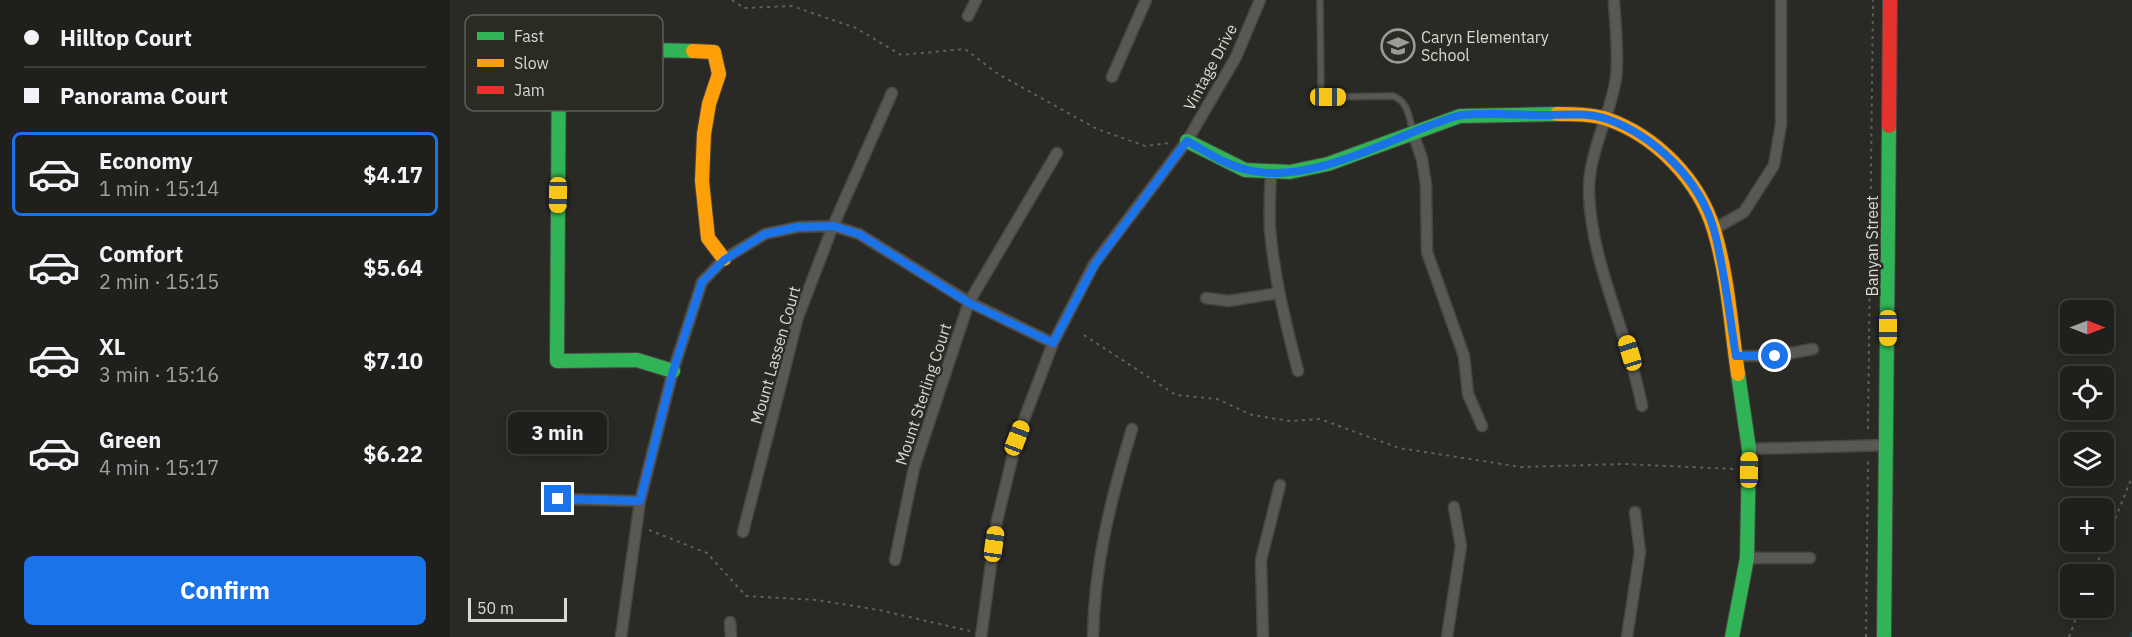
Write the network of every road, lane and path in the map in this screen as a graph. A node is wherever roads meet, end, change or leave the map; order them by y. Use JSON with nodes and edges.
{"nodes":[{"id":1,"x":732,"y":0,"type":"edge"},
{"id":2,"x":976,"y":0,"type":"edge"},
{"id":3,"x":1146,"y":0,"type":"edge"},
{"id":4,"x":1260,"y":0,"type":"edge"},
{"id":5,"x":1320,"y":0,"type":"edge"},
{"id":6,"x":1614,"y":0,"type":"edge"},
{"id":7,"x":1780,"y":0,"type":"edge"},
{"id":8,"x":1874,"y":0,"type":"edge"},
{"id":9,"x":1890,"y":0,"type":"edge"},
{"id":10,"x":968,"y":16,"type":"dead end"},
{"id":11,"x":663,"y":50,"type":"edge"},
{"id":12,"x":1112,"y":76,"type":"dead end"},
{"id":13,"x":892,"y":93,"type":"dead end"},
{"id":14,"x":559,"y":111,"type":"edge"},
{"id":15,"x":1606,"y":119,"type":"junction"},
{"id":16,"x":1413,"y":133,"type":"junction"},
{"id":17,"x":1187,"y":141,"type":"junction"},
{"id":18,"x":1057,"y":153,"type":"dead end"},
{"id":19,"x":1271,"y":173,"type":"junction"},
{"id":20,"x":833,"y":226,"type":"junction"},
{"id":21,"x":1714,"y":229,"type":"junction"},
{"id":22,"x":724,"y":260,"type":"junction"},
{"id":23,"x":1278,"y":293,"type":"junction"},
{"id":24,"x":1206,"y":298,"type":"dead end"},
{"id":25,"x":969,"y":303,"type":"junction"},
{"id":26,"x":1084,"y":335,"type":"dead end"},
{"id":27,"x":1053,"y":343,"type":"junction"},
{"id":28,"x":1813,"y":349,"type":"dead end"},
{"id":29,"x":1736,"y":356,"type":"junction"},
{"id":30,"x":673,"y":371,"type":"junction"},
{"id":31,"x":1298,"y":371,"type":"dead end"},
{"id":32,"x":1642,"y":406,"type":"dead end"},
{"id":33,"x":1482,"y":426,"type":"dead end"},
{"id":34,"x":1132,"y":429,"type":"dead end"},
{"id":35,"x":1868,"y":429,"type":"dead end"},
{"id":36,"x":1887,"y":445,"type":"junction"},
{"id":37,"x":1749,"y":449,"type":"junction"},
{"id":38,"x":1868,"y":460,"type":"dead end"},
{"id":39,"x":1749,"y":470,"type":"junction"},
{"id":40,"x":2132,"y":477,"type":"edge"},
{"id":41,"x":1280,"y":484,"type":"dead end"},
{"id":42,"x":558,"y":499,"type":"dead end"},
{"id":43,"x":640,"y":501,"type":"junction"},
{"id":44,"x":1454,"y":507,"type":"dead end"},
{"id":45,"x":1635,"y":512,"type":"dead end"},
{"id":46,"x":637,"y":525,"type":"junction"},
{"id":47,"x":743,"y":532,"type":"dead end"},
{"id":48,"x":1747,"y":558,"type":"junction"},
{"id":49,"x":1809,"y":558,"type":"dead end"},
{"id":50,"x":895,"y":560,"type":"dead end"},
{"id":51,"x":2098,"y":564,"type":"edge"},
{"id":52,"x":2076,"y":618,"type":"edge"},
{"id":53,"x":730,"y":622,"type":"dead end"},
{"id":54,"x":981,"y":635,"type":"edge"},
{"id":55,"x":621,"y":637,"type":"edge"},
{"id":56,"x":731,"y":637,"type":"edge"},
{"id":57,"x":1093,"y":637,"type":"edge"},
{"id":58,"x":1263,"y":637,"type":"edge"},
{"id":59,"x":1447,"y":637,"type":"edge"},
{"id":60,"x":1627,"y":637,"type":"edge"},
{"id":61,"x":1732,"y":637,"type":"edge"},
{"id":62,"x":1866,"y":637,"type":"edge"},
{"id":63,"x":1884,"y":637,"type":"edge"},
{"id":64,"x":2069,"y":637,"type":"edge"}],
"edges":[{"from":1,"to":17,"type":"path"},
{"from":2,"to":10,"type":"street"},
{"from":3,"to":12,"type":"street"},
{"from":4,"to":17,"type":"street","name":"Vintage Drive"},
{"from":5,"to":16,"type":"lane"},
{"from":6,"to":15,"type":"street"},
{"from":7,"to":21,"type":"street"},
{"from":8,"to":35,"type":"path"},
{"from":9,"to":36,"type":"street","name":"Banyan Street"},
{"from":11,"to":22,"type":"street"},
{"from":13,"to":20,"type":"street","name":"Mount Lassen Court"},
{"from":14,"to":30,"type":"street"},
{"from":15,"to":16,"type":"street"},
{"from":15,"to":21,"type":"street"},
{"from":15,"to":32,"type":"street"},
{"from":16,"to":19,"type":"street"},
{"from":16,"to":33,"type":"street"},
{"from":17,"to":19,"type":"street"},
{"from":17,"to":27,"type":"street","name":"Vintage Drive"},
{"from":18,"to":25,"type":"street","name":"Mount Sterling Court"},
{"from":19,"to":23,"type":"street"},
{"from":20,"to":22,"type":"street"},
{"from":20,"to":25,"type":"street"},
{"from":20,"to":47,"type":"street","name":"Mount Lassen Court"},
{"from":21,"to":29,"type":"street"},
{"from":22,"to":30,"type":"street"},
{"from":23,"to":24,"type":"street"},
{"from":23,"to":31,"type":"street"},
{"from":25,"to":27,"type":"street"},
{"from":25,"to":50,"type":"street","name":"Mount Sterling Court"},
{"from":26,"to":39,"type":"path"},
{"from":27,"to":54,"type":"street","name":"Vintage Drive"},
{"from":28,"to":29,"type":"street"},
{"from":29,"to":37,"type":"street"},
{"from":30,"to":43,"type":"street"},
{"from":34,"to":57,"type":"street"},
{"from":36,"to":37,"type":"street"},
{"from":36,"to":63,"type":"street","name":"Banyan Street"},
{"from":37,"to":39,"type":"street"},
{"from":38,"to":62,"type":"path"},
{"from":39,"to":48,"type":"street"},
{"from":40,"to":51,"type":"path"},
{"from":41,"to":58,"type":"street"},
{"from":42,"to":43,"type":"street"},
{"from":43,"to":46,"type":"street"},
{"from":44,"to":59,"type":"street"},
{"from":45,"to":60,"type":"street"},
{"from":46,"to":54,"type":"path"},
{"from":46,"to":55,"type":"street"},
{"from":48,"to":49,"type":"street"},
{"from":48,"to":61,"type":"street"},
{"from":52,"to":64,"type":"path"},
{"from":53,"to":56,"type":"street"}]}
